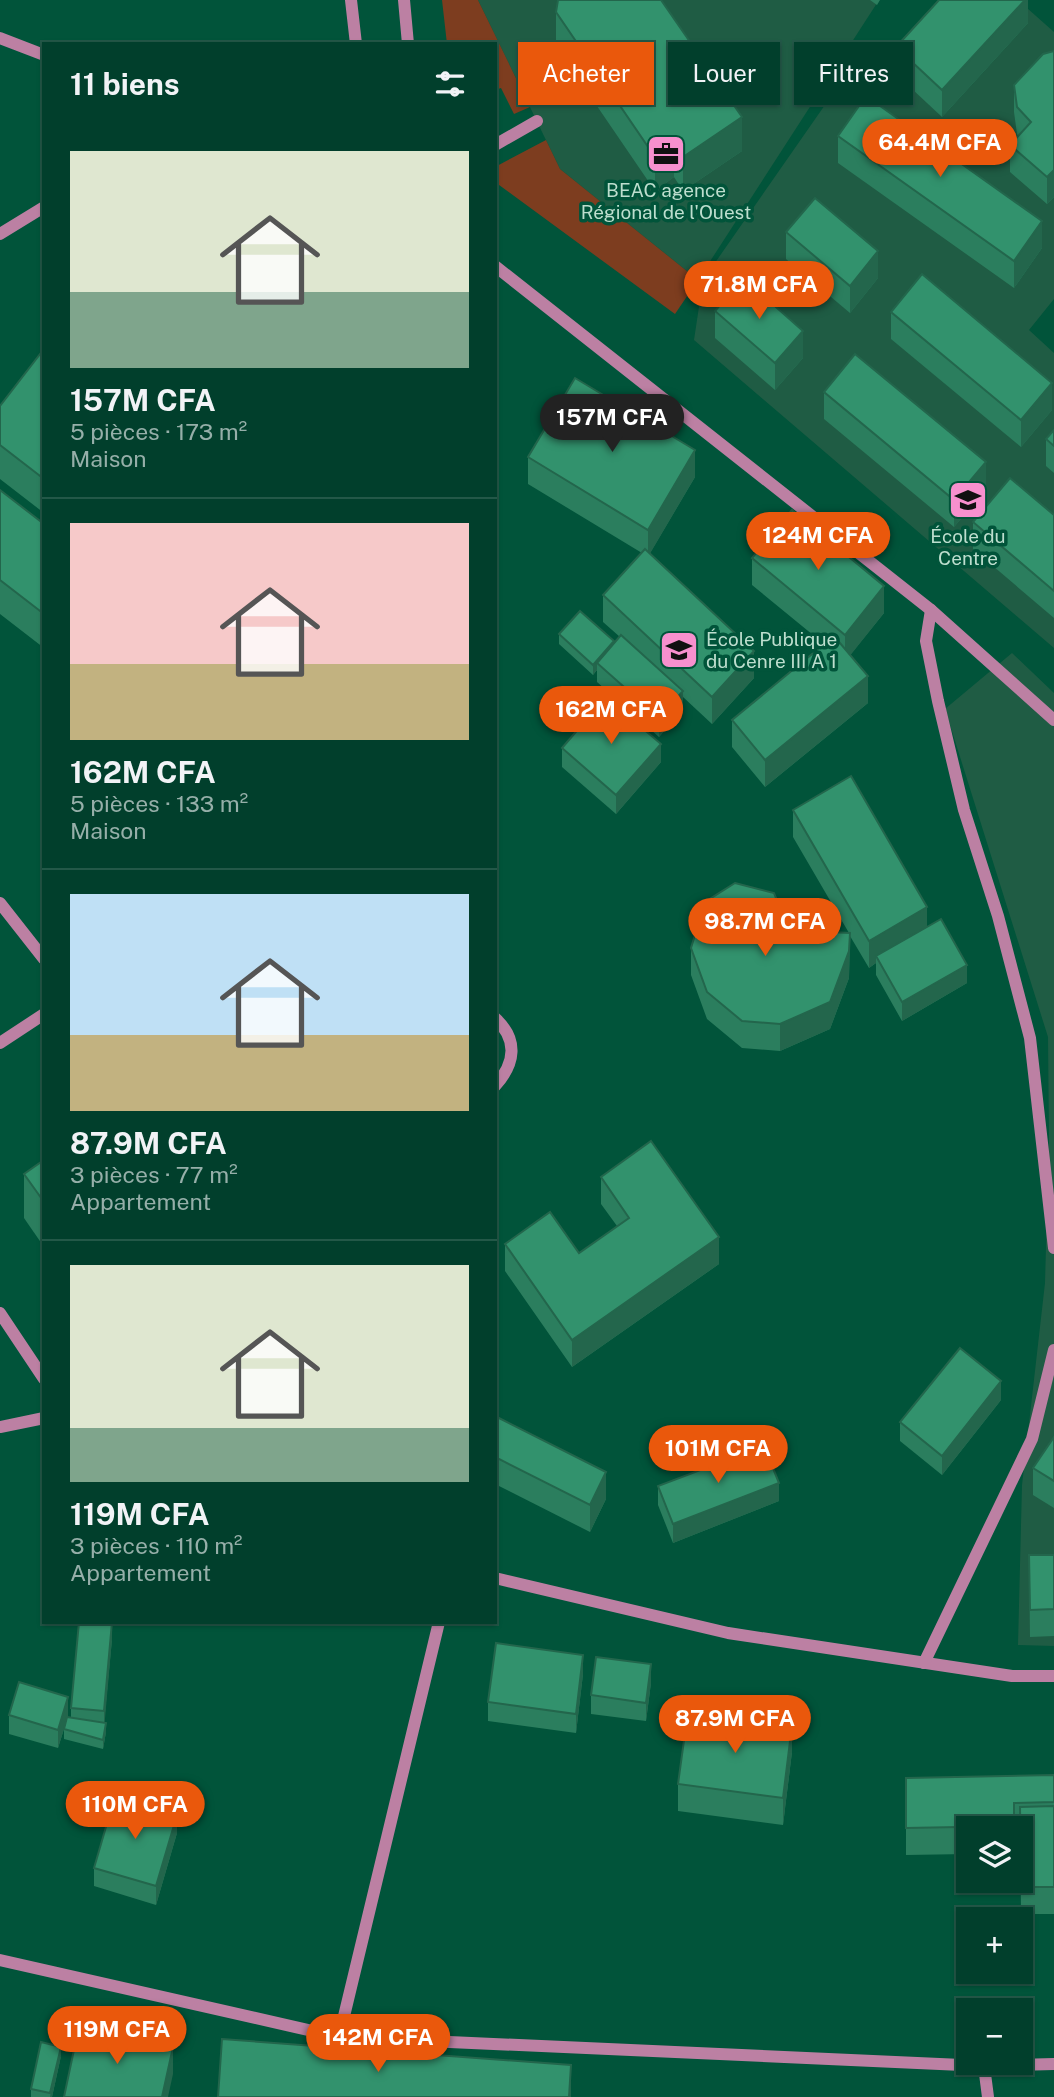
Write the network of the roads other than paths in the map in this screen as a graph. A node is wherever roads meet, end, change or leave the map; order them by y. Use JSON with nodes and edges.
{"nodes":[{"id":1,"x":351,"y":0,"type":"edge"},
{"id":2,"x":404,"y":0,"type":"edge"},
{"id":3,"x":0,"y":38,"type":"edge"},
{"id":4,"x":356,"y":42,"type":"edge"},
{"id":5,"x":408,"y":42,"type":"edge"},
{"id":6,"x":42,"y":54,"type":"edge"},
{"id":7,"x":537,"y":121,"type":"dead end"},
{"id":8,"x":497,"y":144,"type":"edge"},
{"id":9,"x":42,"y":208,"type":"edge"},
{"id":10,"x":0,"y":234,"type":"edge"},
{"id":11,"x":497,"y":268,"type":"edge"},
{"id":12,"x":931,"y":610,"type":"junction"},
{"id":13,"x":1054,"y":720,"type":"edge"},
{"id":14,"x":0,"y":903,"type":"edge"},
{"id":15,"x":42,"y":956,"type":"edge"},
{"id":16,"x":42,"y":1015,"type":"edge"},
{"id":17,"x":497,"y":1020,"type":"edge"},
{"id":18,"x":0,"y":1042,"type":"edge"},
{"id":19,"x":497,"y":1084,"type":"edge"},
{"id":20,"x":1054,"y":1248,"type":"edge"},
{"id":21,"x":0,"y":1314,"type":"edge"},
{"id":22,"x":1054,"y":1350,"type":"edge"},
{"id":23,"x":42,"y":1376,"type":"edge"},
{"id":24,"x":42,"y":1418,"type":"edge"},
{"id":25,"x":0,"y":1427,"type":"edge"},
{"id":26,"x":497,"y":1578,"type":"edge"},
{"id":27,"x":439,"y":1624,"type":"edge"},
{"id":28,"x":924,"y":1662,"type":"junction"},
{"id":29,"x":1054,"y":1676,"type":"edge"},
{"id":30,"x":0,"y":1959,"type":"edge"},
{"id":31,"x":339,"y":2037,"type":"junction"},
{"id":32,"x":1054,"y":2064,"type":"edge"},
{"id":33,"x":956,"y":2065,"type":"edge"},
{"id":34,"x":1033,"y":2065,"type":"edge"},
{"id":35,"x":985,"y":2075,"type":"edge"},
{"id":36,"x":988,"y":2097,"type":"edge"}],
"edges":[{"from":1,"to":4,"type":"street"},
{"from":2,"to":5,"type":"street"},
{"from":3,"to":6,"type":"street"},
{"from":7,"to":8,"type":"street"},
{"from":9,"to":10,"type":"street"},
{"from":11,"to":12,"type":"street"},
{"from":12,"to":13,"type":"street"},
{"from":12,"to":20,"type":"street"},
{"from":14,"to":15,"type":"street"},
{"from":16,"to":18,"type":"street"},
{"from":17,"to":19,"type":"street"},
{"from":21,"to":23,"type":"street"},
{"from":22,"to":28,"type":"street"},
{"from":24,"to":25,"type":"street"},
{"from":26,"to":28,"type":"street"},
{"from":27,"to":31,"type":"street"},
{"from":28,"to":29,"type":"street"},
{"from":30,"to":31,"type":"street"},
{"from":31,"to":33,"type":"street"},
{"from":32,"to":34,"type":"street"},
{"from":35,"to":36,"type":"street"}]}
